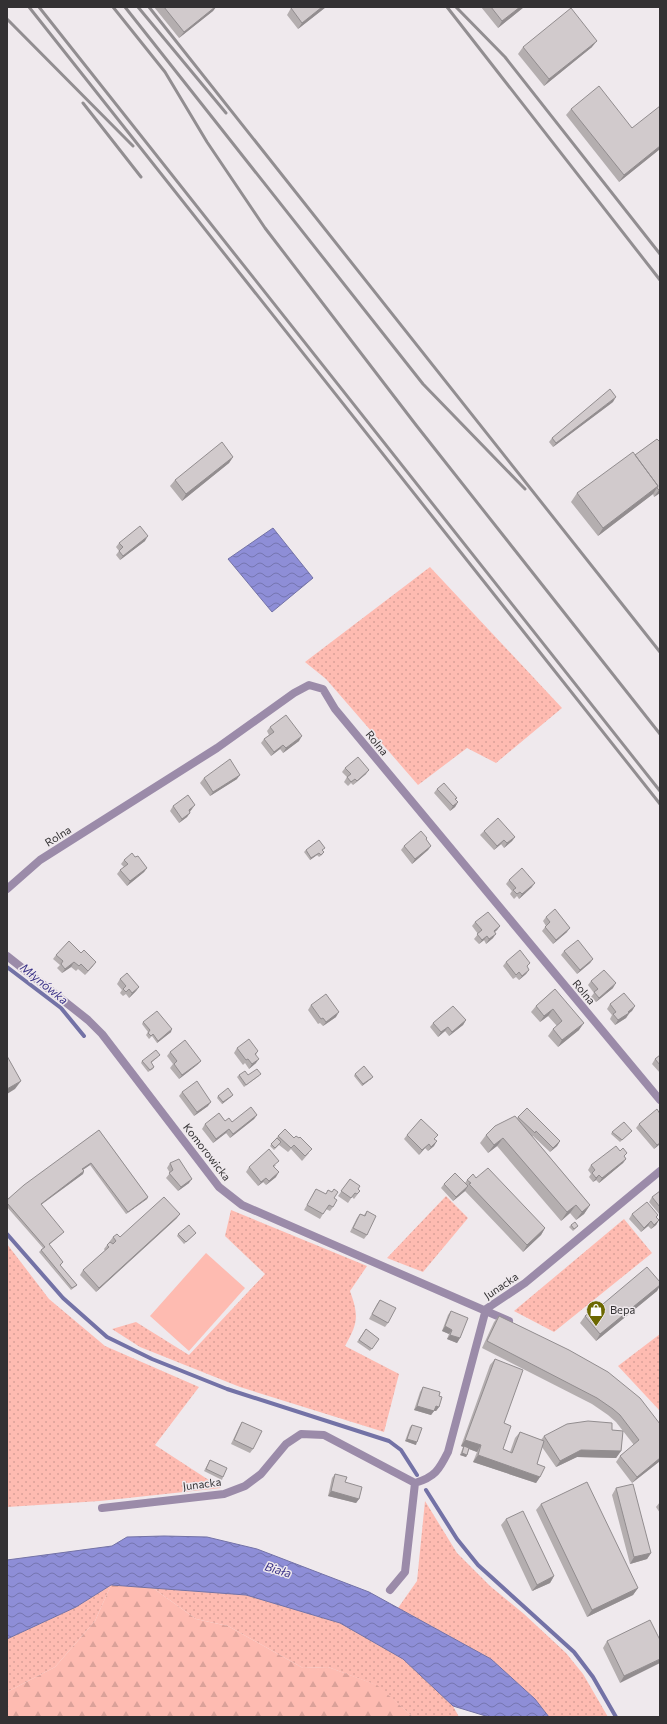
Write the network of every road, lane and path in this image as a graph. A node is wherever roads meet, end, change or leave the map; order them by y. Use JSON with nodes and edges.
{"nodes":[{"id":1,"x":7,"y":889,"type":"edge"},
{"id":2,"x":7,"y":956,"type":"edge"},
{"id":3,"x":660,"y":1100,"type":"edge"},
{"id":4,"x":660,"y":1171,"type":"edge"},
{"id":5,"x":486,"y":1309,"type":"junction"},
{"id":6,"x":514,"y":1323,"type":"edge"},
{"id":7,"x":415,"y":1483,"type":"junction"},
{"id":8,"x":102,"y":1508,"type":"dead end"},
{"id":9,"x":390,"y":1590,"type":"dead end"}],
"edges":[{"from":1,"to":3,"type":"street","name":"Rolna"},
{"from":2,"to":5,"type":"street","name":"Komorowicka"},
{"from":4,"to":5,"type":"street","name":"Junacka"},
{"from":5,"to":6,"type":"street","name":"Komorowicka"},
{"from":5,"to":7,"type":"street","name":"Junacka"},
{"from":7,"to":8,"type":"street","name":"Junacka"},
{"from":7,"to":9,"type":"street"}]}
